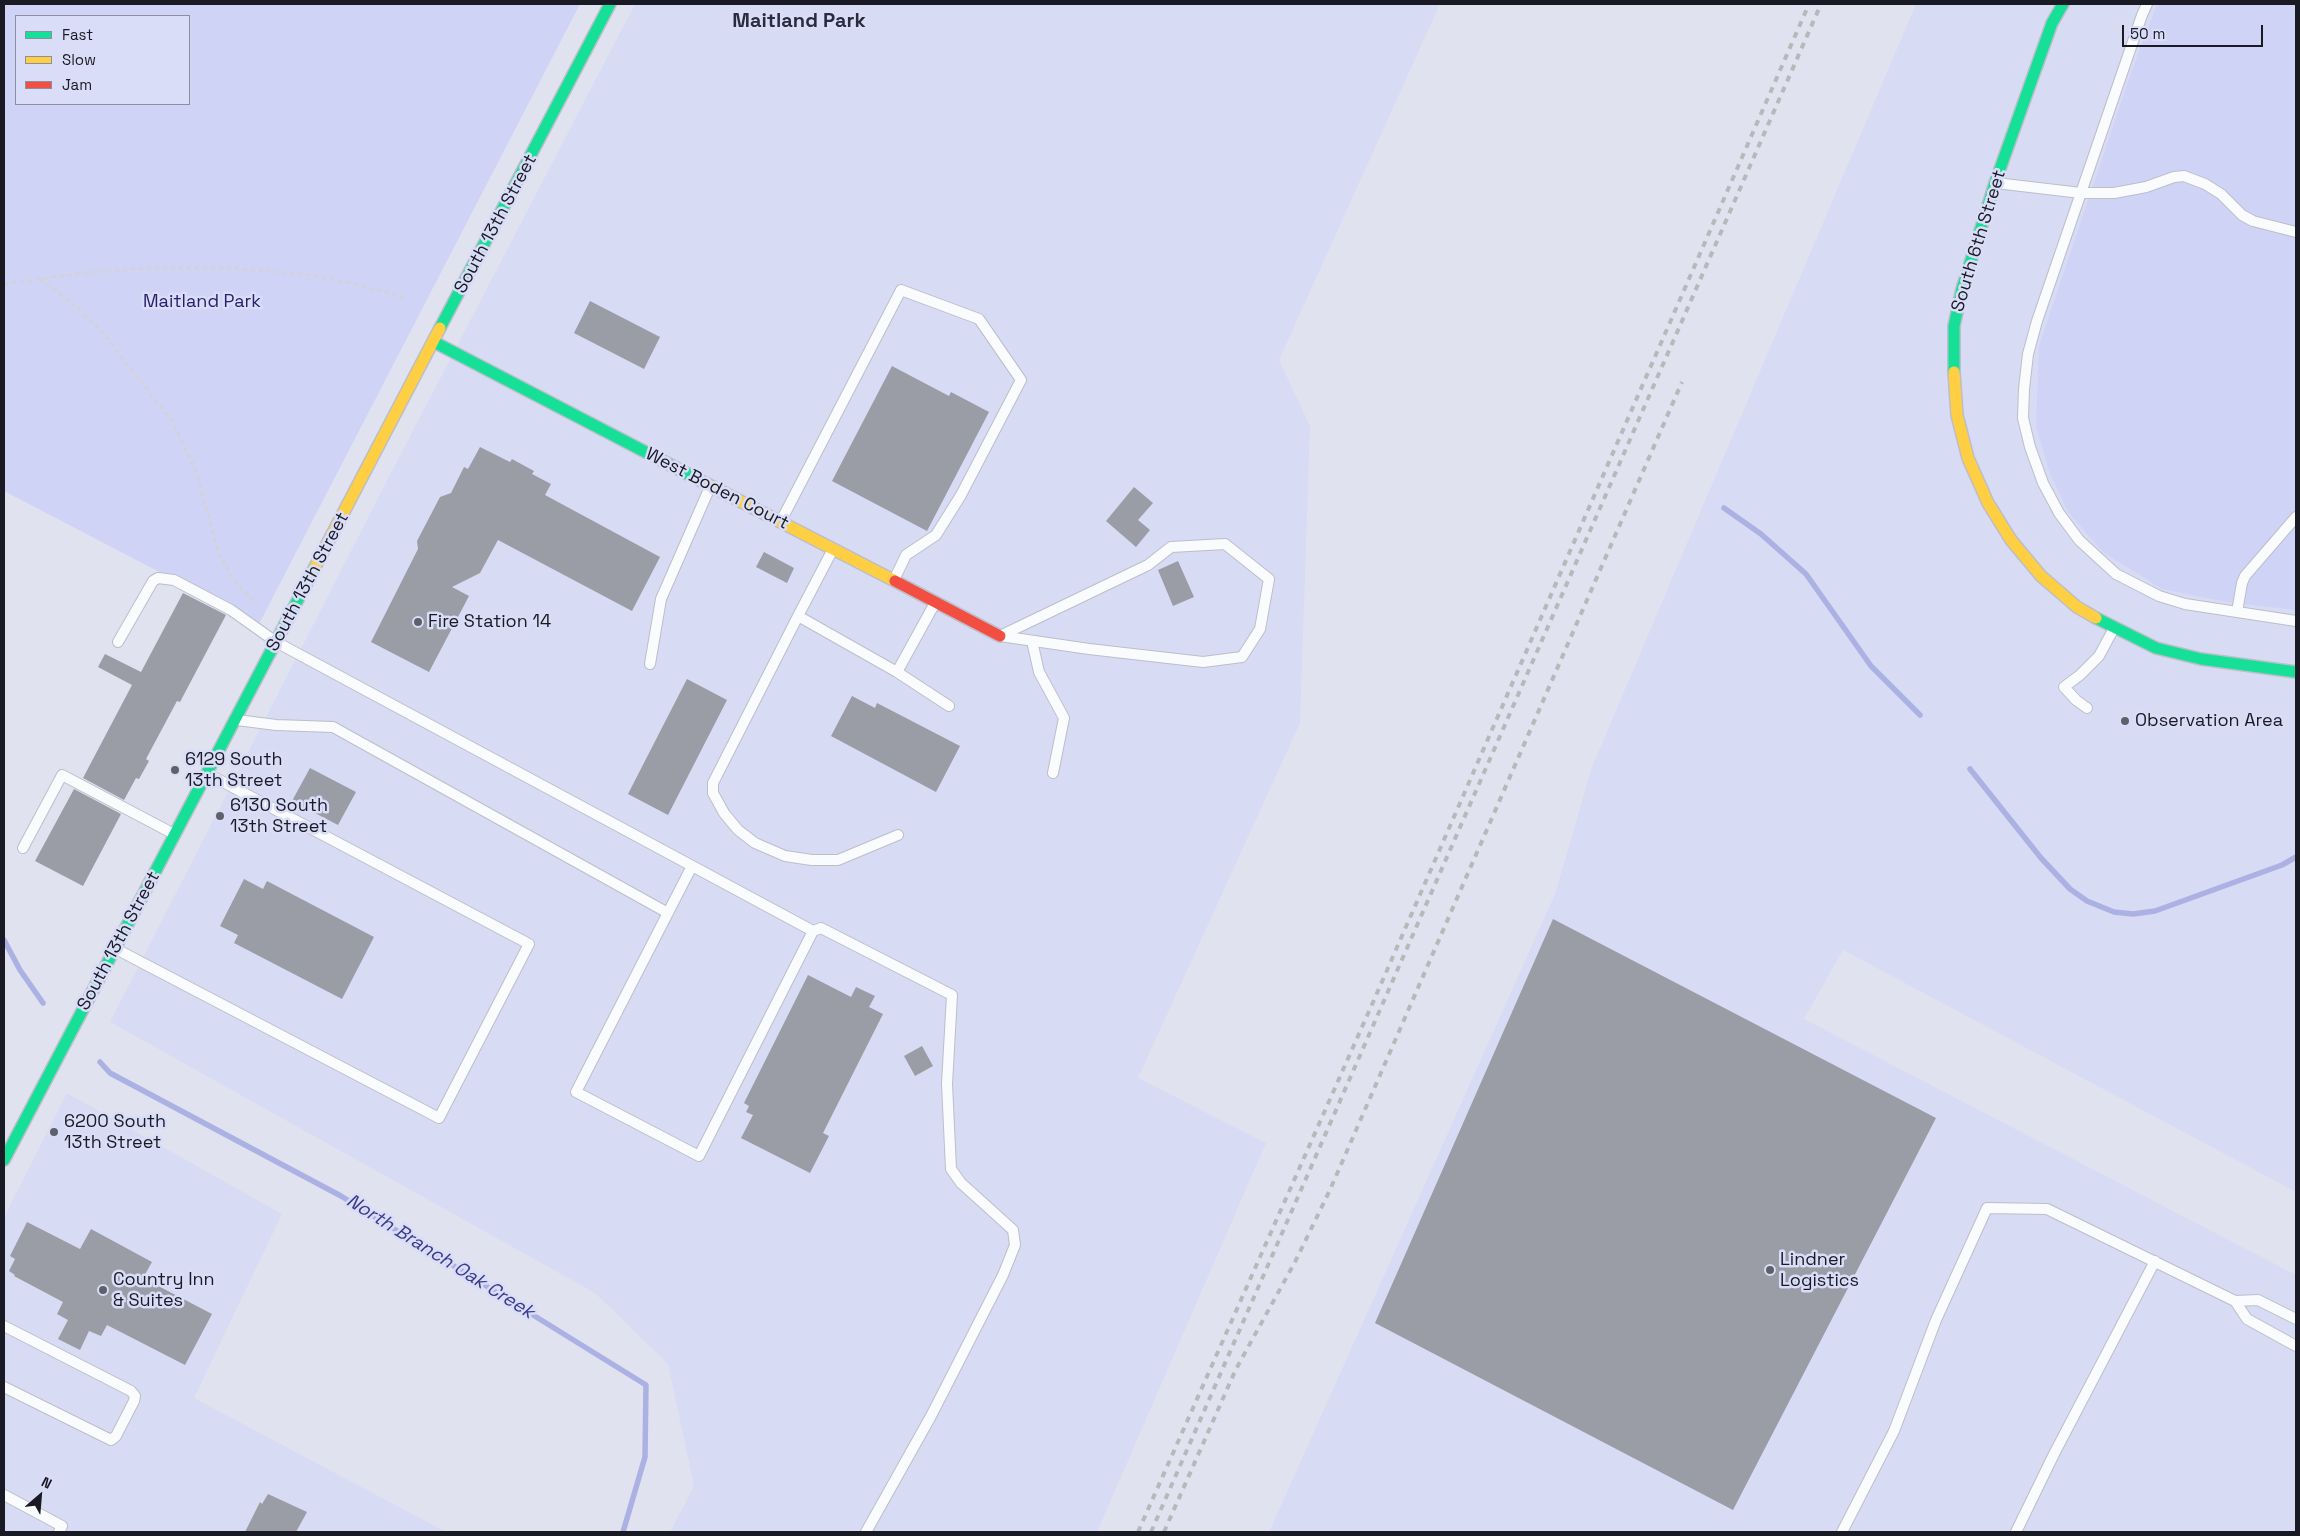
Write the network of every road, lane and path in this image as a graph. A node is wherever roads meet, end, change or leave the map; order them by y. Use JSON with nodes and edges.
{"nodes":[{"id":1,"x":610,"y":4,"type":"edge"},
{"id":2,"x":2063,"y":4,"type":"edge"},
{"id":3,"x":2147,"y":4,"type":"edge"},
{"id":4,"x":1995,"y":183,"type":"junction"},
{"id":5,"x":2080,"y":193,"type":"junction"},
{"id":6,"x":2296,"y":232,"type":"edge"},
{"id":7,"x":40,"y":279,"type":"junction"},
{"id":8,"x":4,"y":284,"type":"edge"},
{"id":9,"x":404,"y":298,"type":"dead end"},
{"id":10,"x":434,"y":342,"type":"junction"},
{"id":11,"x":710,"y":486,"type":"junction"},
{"id":12,"x":2296,"y":517,"type":"edge"},
{"id":13,"x":780,"y":522,"type":"junction"},
{"id":14,"x":833,"y":549,"type":"junction"},
{"id":15,"x":894,"y":580,"type":"junction"},
{"id":16,"x":255,"y":602,"type":"dead end"},
{"id":17,"x":936,"y":602,"type":"junction"},
{"id":18,"x":2236,"y":612,"type":"junction"},
{"id":19,"x":798,"y":616,"type":"junction"},
{"id":20,"x":2296,"y":620,"type":"edge"},
{"id":21,"x":2114,"y":629,"type":"junction"},
{"id":22,"x":1000,"y":636,"type":"junction"},
{"id":23,"x":1032,"y":641,"type":"junction"},
{"id":24,"x":118,"y":642,"type":"dead end"},
{"id":25,"x":276,"y":642,"type":"junction"},
{"id":26,"x":650,"y":664,"type":"dead end"},
{"id":27,"x":897,"y":672,"type":"junction"},
{"id":28,"x":2296,"y":672,"type":"edge"},
{"id":29,"x":949,"y":706,"type":"dead end"},
{"id":30,"x":2087,"y":708,"type":"dead end"},
{"id":31,"x":235,"y":720,"type":"junction"},
{"id":32,"x":1053,"y":773,"type":"dead end"},
{"id":33,"x":207,"y":774,"type":"junction"},
{"id":34,"x":175,"y":834,"type":"junction"},
{"id":35,"x":898,"y":835,"type":"dead end"},
{"id":36,"x":23,"y":848,"type":"dead end"},
{"id":37,"x":692,"y":866,"type":"junction"},
{"id":38,"x":668,"y":913,"type":"junction"},
{"id":39,"x":813,"y":932,"type":"junction"},
{"id":40,"x":115,"y":949,"type":"junction"},
{"id":41,"x":4,"y":1160,"type":"edge"},
{"id":42,"x":2155,"y":1261,"type":"junction"},
{"id":43,"x":2236,"y":1300,"type":"junction"},
{"id":44,"x":2296,"y":1319,"type":"edge"},
{"id":45,"x":4,"y":1326,"type":"edge"},
{"id":46,"x":2296,"y":1346,"type":"edge"},
{"id":47,"x":4,"y":1387,"type":"edge"},
{"id":48,"x":4,"y":1495,"type":"edge"},
{"id":49,"x":63,"y":1530,"type":"edge"},
{"id":50,"x":866,"y":1532,"type":"edge"},
{"id":51,"x":1842,"y":1532,"type":"edge"},
{"id":52,"x":2016,"y":1532,"type":"edge"}],
"edges":[{"from":1,"to":10,"type":"street","name":"South 13th Street"},
{"from":2,"to":4,"type":"street","name":"South 6th Street"},
{"from":3,"to":5,"type":"lane"},
{"from":4,"to":5,"type":"lane"},
{"from":4,"to":21,"type":"street","name":"South 6th Street"},
{"from":5,"to":6,"type":"lane"},
{"from":5,"to":18,"type":"lane"},
{"from":7,"to":8,"type":"path"},
{"from":7,"to":9,"type":"path"},
{"from":7,"to":16,"type":"path"},
{"from":10,"to":11,"type":"street","name":"West Boden Court"},
{"from":10,"to":25,"type":"street","name":"South 13th Street"},
{"from":11,"to":13,"type":"street","name":"West Boden Court"},
{"from":11,"to":26,"type":"lane"},
{"from":12,"to":18,"type":"lane"},
{"from":13,"to":14,"type":"street","name":"West Boden Court"},
{"from":13,"to":15,"type":"lane"},
{"from":14,"to":15,"type":"street","name":"West Boden Court"},
{"from":14,"to":19,"type":"lane"},
{"from":15,"to":17,"type":"street","name":"West Boden Court"},
{"from":17,"to":22,"type":"street","name":"West Boden Court"},
{"from":17,"to":27,"type":"lane"},
{"from":18,"to":20,"type":"lane"},
{"from":19,"to":27,"type":"lane"},
{"from":19,"to":35,"type":"lane"},
{"from":21,"to":28,"type":"street","name":"South 6th Street"},
{"from":21,"to":30,"type":"lane"},
{"from":22,"to":23,"type":"lane"},
{"from":22,"to":23,"type":"lane"},
{"from":23,"to":32,"type":"lane"},
{"from":24,"to":25,"type":"lane"},
{"from":25,"to":31,"type":"street","name":"South 13th Street"},
{"from":25,"to":37,"type":"lane"},
{"from":27,"to":29,"type":"lane"},
{"from":31,"to":33,"type":"street","name":"South 13th Street"},
{"from":31,"to":38,"type":"lane"},
{"from":33,"to":34,"type":"street","name":"South 13th Street"},
{"from":33,"to":40,"type":"lane"},
{"from":34,"to":36,"type":"lane"},
{"from":34,"to":40,"type":"street","name":"South 13th Street"},
{"from":37,"to":38,"type":"lane"},
{"from":37,"to":39,"type":"lane"},
{"from":38,"to":39,"type":"lane"},
{"from":39,"to":50,"type":"lane"},
{"from":40,"to":41,"type":"street","name":"South 13th Street"},
{"from":42,"to":43,"type":"lane"},
{"from":42,"to":51,"type":"lane"},
{"from":42,"to":52,"type":"lane"},
{"from":43,"to":44,"type":"lane"},
{"from":43,"to":46,"type":"lane"},
{"from":45,"to":47,"type":"lane"},
{"from":48,"to":49,"type":"lane"}]}
